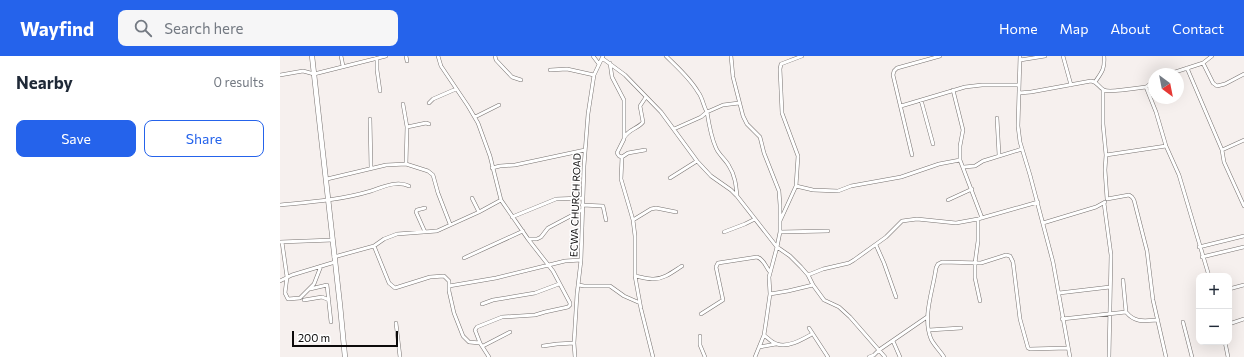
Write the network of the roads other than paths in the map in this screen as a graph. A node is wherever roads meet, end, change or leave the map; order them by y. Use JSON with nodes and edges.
{"nodes":[{"id":1,"x":312,"y":56,"type":"edge"},
{"id":2,"x":341,"y":56,"type":"edge"},
{"id":3,"x":386,"y":56,"type":"edge"},
{"id":4,"x":406,"y":56,"type":"edge"},
{"id":5,"x":438,"y":56,"type":"edge"},
{"id":6,"x":495,"y":56,"type":"edge"},
{"id":7,"x":593,"y":56,"type":"edge"},
{"id":8,"x":666,"y":56,"type":"edge"},
{"id":9,"x":731,"y":56,"type":"edge"},
{"id":10,"x":802,"y":56,"type":"edge"},
{"id":11,"x":940,"y":56,"type":"edge"},
{"id":12,"x":1020,"y":56,"type":"edge"},
{"id":13,"x":1045,"y":56,"type":"edge"},
{"id":14,"x":1063,"y":56,"type":"edge"},
{"id":15,"x":1104,"y":56,"type":"edge"},
{"id":16,"x":1212,"y":56,"type":"edge"},
{"id":17,"x":377,"y":57,"type":"edge"},
{"id":18,"x":602,"y":57,"type":"edge"},
{"id":19,"x":933,"y":57,"type":"edge"},
{"id":20,"x":407,"y":60,"type":"dead end"},
{"id":21,"x":1020,"y":60,"type":"junction"},
{"id":22,"x":610,"y":63,"type":"junction"},
{"id":23,"x":1203,"y":63,"type":"junction"},
{"id":24,"x":599,"y":64,"type":"junction"},
{"id":25,"x":344,"y":66,"type":"junction"},
{"id":26,"x":1187,"y":68,"type":"junction"},
{"id":27,"x":1184,"y":69,"type":"edge"},
{"id":28,"x":550,"y":70,"type":"dead end"},
{"id":29,"x":314,"y":74,"type":"junction"},
{"id":30,"x":1244,"y":74,"type":"edge"},
{"id":31,"x":280,"y":75,"type":"edge"},
{"id":32,"x":594,"y":75,"type":"junction"},
{"id":33,"x":521,"y":80,"type":"dead end"},
{"id":34,"x":1095,"y":82,"type":"junction"},
{"id":35,"x":1071,"y":84,"type":"junction"},
{"id":36,"x":1019,"y":85,"type":"junction"},
{"id":37,"x":1146,"y":87,"type":"joint"},
{"id":38,"x":456,"y":89,"type":"junction"},
{"id":39,"x":953,"y":90,"type":"junction"},
{"id":40,"x":1104,"y":90,"type":"junction"},
{"id":41,"x":380,"y":91,"type":"dead end"},
{"id":42,"x":1019,"y":93,"type":"junction"},
{"id":43,"x":646,"y":97,"type":"junction"},
{"id":44,"x":921,"y":100,"type":"junction"},
{"id":45,"x":429,"y":103,"type":"dead end"},
{"id":46,"x":739,"y":103,"type":"junction"},
{"id":47,"x":403,"y":104,"type":"dead end"},
{"id":48,"x":499,"y":105,"type":"dead end"},
{"id":49,"x":901,"y":106,"type":"junction"},
{"id":50,"x":707,"y":112,"type":"junction"},
{"id":51,"x":475,"y":117,"type":"junction"},
{"id":52,"x":997,"y":118,"type":"dead end"},
{"id":53,"x":370,"y":119,"type":"dead end"},
{"id":54,"x":429,"y":124,"type":"dead end"},
{"id":55,"x":407,"y":127,"type":"junction"},
{"id":56,"x":674,"y":129,"type":"junction"},
{"id":57,"x":624,"y":139,"type":"junction"},
{"id":58,"x":1244,"y":140,"type":"edge"},
{"id":59,"x":933,"y":144,"type":"dead end"},
{"id":60,"x":1166,"y":146,"type":"junction"},
{"id":61,"x":1022,"y":149,"type":"junction"},
{"id":62,"x":585,"y":150,"type":"junction"},
{"id":63,"x":645,"y":150,"type":"dead end"},
{"id":64,"x":1222,"y":150,"type":"junction"},
{"id":65,"x":912,"y":154,"type":"dead end"},
{"id":66,"x":998,"y":155,"type":"junction"},
{"id":67,"x":1106,"y":155,"type":"junction"},
{"id":68,"x":622,"y":157,"type":"junction"},
{"id":69,"x":960,"y":160,"type":"junction"},
{"id":70,"x":696,"y":161,"type":"junction"},
{"id":71,"x":406,"y":164,"type":"junction"},
{"id":72,"x":964,"y":167,"type":"junction"},
{"id":73,"x":371,"y":168,"type":"junction"},
{"id":74,"x":492,"y":168,"type":"junction"},
{"id":75,"x":670,"y":178,"type":"dead end"},
{"id":76,"x":326,"y":179,"type":"junction"},
{"id":77,"x":409,"y":186,"type":"dead end"},
{"id":78,"x":796,"y":186,"type":"junction"},
{"id":79,"x":972,"y":189,"type":"junction"},
{"id":80,"x":737,"y":196,"type":"junction"},
{"id":81,"x":472,"y":198,"type":"dead end"},
{"id":82,"x":583,"y":198,"type":"junction"},
{"id":83,"x":1107,"y":199,"type":"junction"},
{"id":84,"x":328,"y":200,"type":"junction"},
{"id":85,"x":501,"y":200,"type":"junction"},
{"id":86,"x":948,"y":200,"type":"dead end"},
{"id":87,"x":1038,"y":202,"type":"junction"},
{"id":88,"x":1104,"y":203,"type":"junction"},
{"id":89,"x":280,"y":205,"type":"edge"},
{"id":90,"x":582,"y":205,"type":"junction"},
{"id":91,"x":1244,"y":206,"type":"edge"},
{"id":92,"x":425,"y":208,"type":"dead end"},
{"id":93,"x":582,"y":210,"type":"junction"},
{"id":94,"x":479,"y":212,"type":"junction"},
{"id":95,"x":676,"y":212,"type":"dead end"},
{"id":96,"x":512,"y":217,"type":"junction"},
{"id":97,"x":982,"y":218,"type":"junction"},
{"id":98,"x":755,"y":219,"type":"junction"},
{"id":99,"x":978,"y":219,"type":"junction"},
{"id":100,"x":606,"y":220,"type":"dead end"},
{"id":101,"x":633,"y":220,"type":"junction"},
{"id":102,"x":780,"y":221,"type":"junction"},
{"id":103,"x":1043,"y":223,"type":"junction"},
{"id":104,"x":450,"y":224,"type":"junction"},
{"id":105,"x":523,"y":231,"type":"junction"},
{"id":106,"x":828,"y":231,"type":"dead end"},
{"id":107,"x":425,"y":232,"type":"junction"},
{"id":108,"x":724,"y":232,"type":"dead end"},
{"id":109,"x":780,"y":232,"type":"junction"},
{"id":110,"x":1244,"y":236,"type":"edge"},
{"id":111,"x":528,"y":239,"type":"junction"},
{"id":112,"x":333,"y":240,"type":"junction"},
{"id":113,"x":281,"y":242,"type":"edge"},
{"id":114,"x":876,"y":245,"type":"junction"},
{"id":115,"x":374,"y":246,"type":"junction"},
{"id":116,"x":778,"y":247,"type":"junction"},
{"id":117,"x":1199,"y":247,"type":"junction"},
{"id":118,"x":1244,"y":247,"type":"edge"},
{"id":119,"x":1202,"y":257,"type":"junction"},
{"id":120,"x":464,"y":258,"type":"dead end"},
{"id":121,"x":335,"y":260,"type":"junction"},
{"id":122,"x":581,"y":260,"type":"junction"},
{"id":123,"x":975,"y":263,"type":"junction"},
{"id":124,"x":548,"y":264,"type":"junction"},
{"id":125,"x":321,"y":266,"type":"junction"},
{"id":126,"x":682,"y":266,"type":"dead end"},
{"id":127,"x":770,"y":272,"type":"junction"},
{"id":128,"x":1208,"y":273,"type":"edge"},
{"id":129,"x":808,"y":275,"type":"junction"},
{"id":130,"x":635,"y":276,"type":"junction"},
{"id":131,"x":287,"y":277,"type":"junction"},
{"id":132,"x":1123,"y":280,"type":"dead end"},
{"id":133,"x":280,"y":281,"type":"edge"},
{"id":134,"x":559,"y":284,"type":"junction"},
{"id":135,"x":579,"y":285,"type":"junction"},
{"id":136,"x":813,"y":285,"type":"junction"},
{"id":137,"x":1244,"y":285,"type":"edge"},
{"id":138,"x":449,"y":286,"type":"junction"},
{"id":139,"x":1110,"y":287,"type":"junction"},
{"id":140,"x":1232,"y":288,"type":"edge"},
{"id":141,"x":308,"y":289,"type":"junction"},
{"id":142,"x":1059,"y":293,"type":"junction"},
{"id":143,"x":770,"y":294,"type":"junction"},
{"id":144,"x":896,"y":297,"type":"dead end"},
{"id":145,"x":304,"y":300,"type":"dead end"},
{"id":146,"x":329,"y":300,"type":"junction"},
{"id":147,"x":980,"y":301,"type":"dead end"},
{"id":148,"x":640,"y":303,"type":"junction"},
{"id":149,"x":482,"y":304,"type":"dead end"},
{"id":150,"x":570,"y":305,"type":"junction"},
{"id":151,"x":577,"y":310,"type":"junction"},
{"id":152,"x":1126,"y":312,"type":"junction"},
{"id":153,"x":1110,"y":313,"type":"junction"},
{"id":154,"x":701,"y":314,"type":"dead end"},
{"id":155,"x":927,"y":317,"type":"junction"},
{"id":156,"x":1062,"y":319,"type":"junction"},
{"id":157,"x":1244,"y":319,"type":"edge"},
{"id":158,"x":1158,"y":320,"type":"junction"},
{"id":159,"x":331,"y":322,"type":"dead end"},
{"id":160,"x":1183,"y":322,"type":"dead end"},
{"id":161,"x":396,"y":323,"type":"dead end"},
{"id":162,"x":1232,"y":323,"type":"edge"},
{"id":163,"x":809,"y":328,"type":"dead end"},
{"id":164,"x":961,"y":328,"type":"dead end"},
{"id":165,"x":929,"y":330,"type":"junction"},
{"id":166,"x":510,"y":332,"type":"dead end"},
{"id":167,"x":812,"y":334,"type":"junction"},
{"id":168,"x":764,"y":335,"type":"junction"},
{"id":169,"x":700,"y":336,"type":"dead end"},
{"id":170,"x":893,"y":341,"type":"junction"},
{"id":171,"x":481,"y":344,"type":"junction"},
{"id":172,"x":574,"y":344,"type":"junction"},
{"id":173,"x":776,"y":344,"type":"junction"},
{"id":174,"x":1225,"y":345,"type":"edge"},
{"id":175,"x":543,"y":346,"type":"dead end"},
{"id":176,"x":759,"y":347,"type":"junction"},
{"id":177,"x":1068,"y":348,"type":"junction"},
{"id":178,"x":879,"y":350,"type":"junction"},
{"id":179,"x":345,"y":357,"type":"edge"},
{"id":180,"x":400,"y":357,"type":"edge"},
{"id":181,"x":489,"y":357,"type":"edge"},
{"id":182,"x":575,"y":357,"type":"edge"},
{"id":183,"x":653,"y":357,"type":"edge"},
{"id":184,"x":705,"y":357,"type":"edge"},
{"id":185,"x":755,"y":357,"type":"edge"},
{"id":186,"x":828,"y":357,"type":"edge"},
{"id":187,"x":869,"y":357,"type":"edge"},
{"id":188,"x":885,"y":357,"type":"edge"},
{"id":189,"x":900,"y":357,"type":"edge"},
{"id":190,"x":944,"y":357,"type":"edge"},
{"id":191,"x":1070,"y":357,"type":"edge"},
{"id":192,"x":1109,"y":357,"type":"edge"},
{"id":193,"x":1166,"y":357,"type":"edge"},
{"id":194,"x":1192,"y":357,"type":"edge"},
{"id":195,"x":1228,"y":357,"type":"edge"}],
"edges":[{"from":1,"to":29,"type":"street"},
{"from":2,"to":25,"type":"street"},
{"from":3,"to":17,"type":"street"},
{"from":4,"to":20,"type":"street"},
{"from":5,"to":38,"type":"street"},
{"from":6,"to":33,"type":"street"},
{"from":7,"to":24,"type":"street"},
{"from":8,"to":50,"type":"street"},
{"from":9,"to":46,"type":"street"},
{"from":10,"to":78,"type":"street"},
{"from":11,"to":19,"type":"street"},
{"from":12,"to":21,"type":"street"},
{"from":13,"to":21,"type":"street"},
{"from":14,"to":35,"type":"street"},
{"from":15,"to":34,"type":"street"},
{"from":16,"to":23,"type":"street"},
{"from":17,"to":25,"type":"street"},
{"from":17,"to":41,"type":"street"},
{"from":18,"to":22,"type":"street"},
{"from":18,"to":24,"type":"street","name":"ECWA CHURCH ROAD"},
{"from":19,"to":49,"type":"street"},
{"from":21,"to":36,"type":"street"},
{"from":22,"to":43,"type":"street"},
{"from":22,"to":57,"type":"street"},
{"from":23,"to":26,"type":"street"},
{"from":23,"to":30,"type":"street"},
{"from":24,"to":32,"type":"street","name":"ECWA CHURCH ROAD"},
{"from":25,"to":29,"type":"street"},
{"from":26,"to":27,"type":"street"},
{"from":26,"to":64,"type":"street"},
{"from":28,"to":32,"type":"street"},
{"from":29,"to":31,"type":"street"},
{"from":29,"to":76,"type":"street"},
{"from":32,"to":62,"type":"street","name":"ECWA CHURCH ROAD"},
{"from":34,"to":35,"type":"street"},
{"from":34,"to":40,"type":"street"},
{"from":35,"to":42,"type":"street"},
{"from":36,"to":39,"type":"street"},
{"from":36,"to":42,"type":"street"},
{"from":37,"to":40,"type":"street"},
{"from":37,"to":60,"type":"street"},
{"from":38,"to":45,"type":"street"},
{"from":38,"to":51,"type":"street"},
{"from":39,"to":44,"type":"street"},
{"from":39,"to":69,"type":"street"},
{"from":40,"to":67,"type":"street"},
{"from":42,"to":61,"type":"street"},
{"from":43,"to":56,"type":"street"},
{"from":43,"to":57,"type":"street"},
{"from":44,"to":49,"type":"street"},
{"from":44,"to":59,"type":"street"},
{"from":46,"to":50,"type":"street"},
{"from":46,"to":102,"type":"street"},
{"from":47,"to":55,"type":"street"},
{"from":48,"to":51,"type":"street"},
{"from":49,"to":65,"type":"street"},
{"from":50,"to":56,"type":"street"},
{"from":50,"to":80,"type":"street"},
{"from":51,"to":74,"type":"street"},
{"from":52,"to":66,"type":"street"},
{"from":53,"to":73,"type":"street"},
{"from":54,"to":55,"type":"street"},
{"from":55,"to":71,"type":"street"},
{"from":56,"to":70,"type":"street"},
{"from":57,"to":68,"type":"street"},
{"from":58,"to":64,"type":"street"},
{"from":60,"to":67,"type":"street"},
{"from":60,"to":117,"type":"street"},
{"from":61,"to":66,"type":"street"},
{"from":61,"to":87,"type":"street"},
{"from":62,"to":74,"type":"street"},
{"from":62,"to":82,"type":"street","name":"ECWA CHURCH ROAD"},
{"from":63,"to":68,"type":"street"},
{"from":64,"to":91,"type":"street"},
{"from":66,"to":72,"type":"street"},
{"from":67,"to":83,"type":"street"},
{"from":68,"to":101,"type":"street"},
{"from":69,"to":72,"type":"street"},
{"from":69,"to":78,"type":"street"},
{"from":70,"to":75,"type":"street"},
{"from":70,"to":80,"type":"street"},
{"from":71,"to":73,"type":"street"},
{"from":71,"to":104,"type":"street"},
{"from":72,"to":79,"type":"street"},
{"from":73,"to":76,"type":"street"},
{"from":74,"to":85,"type":"street"},
{"from":76,"to":84,"type":"street"},
{"from":77,"to":84,"type":"street"},
{"from":78,"to":102,"type":"street"},
{"from":79,"to":86,"type":"street"},
{"from":79,"to":97,"type":"street"},
{"from":80,"to":98,"type":"street"},
{"from":81,"to":94,"type":"street"},
{"from":82,"to":90,"type":"street","name":"ECWA CHURCH ROAD"},
{"from":82,"to":96,"type":"street"},
{"from":83,"to":88,"type":"street"},
{"from":83,"to":158,"type":"street"},
{"from":84,"to":89,"type":"street"},
{"from":84,"to":112,"type":"street"},
{"from":85,"to":94,"type":"street"},
{"from":85,"to":96,"type":"street"},
{"from":87,"to":97,"type":"street"},
{"from":87,"to":103,"type":"street"},
{"from":88,"to":103,"type":"street"},
{"from":88,"to":139,"type":"street"},
{"from":90,"to":93,"type":"street","name":"ECWA CHURCH ROAD"},
{"from":90,"to":100,"type":"street"},
{"from":92,"to":107,"type":"street"},
{"from":93,"to":111,"type":"street"},
{"from":93,"to":122,"type":"street","name":"ECWA CHURCH ROAD"},
{"from":94,"to":104,"type":"street"},
{"from":95,"to":101,"type":"street"},
{"from":96,"to":105,"type":"street"},
{"from":97,"to":99,"type":"street"},
{"from":98,"to":108,"type":"street"},
{"from":98,"to":116,"type":"street"},
{"from":99,"to":114,"type":"street"},
{"from":99,"to":123,"type":"street"},
{"from":101,"to":130,"type":"street"},
{"from":102,"to":109,"type":"street"},
{"from":103,"to":142,"type":"street"},
{"from":104,"to":107,"type":"street"},
{"from":105,"to":111,"type":"street"},
{"from":105,"to":120,"type":"street"},
{"from":106,"to":109,"type":"street"},
{"from":107,"to":115,"type":"street"},
{"from":109,"to":116,"type":"street"},
{"from":110,"to":117,"type":"street"},
{"from":111,"to":124,"type":"street"},
{"from":112,"to":113,"type":"street"},
{"from":112,"to":121,"type":"street"},
{"from":113,"to":131,"type":"street"},
{"from":114,"to":129,"type":"street"},
{"from":114,"to":144,"type":"street"},
{"from":115,"to":121,"type":"street"},
{"from":115,"to":138,"type":"street"},
{"from":116,"to":127,"type":"street"},
{"from":116,"to":129,"type":"street"},
{"from":117,"to":119,"type":"street"},
{"from":118,"to":119,"type":"street"},
{"from":119,"to":128,"type":"street"},
{"from":121,"to":125,"type":"street"},
{"from":121,"to":179,"type":"street"},
{"from":122,"to":124,"type":"street"},
{"from":122,"to":135,"type":"street","name":"ECWA CHURCH ROAD"},
{"from":123,"to":147,"type":"street"},
{"from":123,"to":155,"type":"street"},
{"from":123,"to":177,"type":"street"},
{"from":124,"to":134,"type":"street"},
{"from":124,"to":138,"type":"street"},
{"from":125,"to":131,"type":"street"},
{"from":125,"to":141,"type":"street"},
{"from":126,"to":130,"type":"street"},
{"from":127,"to":143,"type":"street"},
{"from":127,"to":154,"type":"street"},
{"from":129,"to":136,"type":"street"},
{"from":130,"to":148,"type":"street"},
{"from":131,"to":133,"type":"street"},
{"from":131,"to":141,"type":"street"},
{"from":132,"to":152,"type":"street"},
{"from":134,"to":149,"type":"street"},
{"from":134,"to":150,"type":"street"},
{"from":135,"to":148,"type":"street"},
{"from":135,"to":151,"type":"street","name":"ECWA CHURCH ROAD"},
{"from":136,"to":143,"type":"street"},
{"from":136,"to":178,"type":"street"},
{"from":137,"to":140,"type":"street"},
{"from":138,"to":171,"type":"street"},
{"from":139,"to":142,"type":"street"},
{"from":139,"to":153,"type":"street"},
{"from":141,"to":146,"type":"street"},
{"from":142,"to":156,"type":"street"},
{"from":143,"to":168,"type":"street"},
{"from":145,"to":146,"type":"street"},
{"from":146,"to":159,"type":"street"},
{"from":148,"to":183,"type":"street"},
{"from":150,"to":151,"type":"street"},
{"from":150,"to":171,"type":"street"},
{"from":151,"to":172,"type":"street","name":"ECWA CHURCH ROAD"},
{"from":152,"to":153,"type":"street"},
{"from":152,"to":158,"type":"street"},
{"from":153,"to":156,"type":"street"},
{"from":153,"to":192,"type":"street"},
{"from":155,"to":165,"type":"street"},
{"from":155,"to":170,"type":"street"},
{"from":156,"to":177,"type":"street"},
{"from":157,"to":162,"type":"street"},
{"from":158,"to":193,"type":"street"},
{"from":160,"to":194,"type":"street"},
{"from":161,"to":180,"type":"street"},
{"from":163,"to":167,"type":"street"},
{"from":164,"to":165,"type":"street"},
{"from":165,"to":190,"type":"street"},
{"from":166,"to":171,"type":"street"},
{"from":167,"to":173,"type":"street"},
{"from":167,"to":186,"type":"street"},
{"from":168,"to":173,"type":"street"},
{"from":168,"to":176,"type":"street"},
{"from":169,"to":184,"type":"street"},
{"from":170,"to":178,"type":"street"},
{"from":170,"to":189,"type":"street"},
{"from":171,"to":181,"type":"street"},
{"from":172,"to":175,"type":"street"},
{"from":172,"to":182,"type":"street","name":"ECWA CHURCH ROAD"},
{"from":173,"to":176,"type":"street"},
{"from":174,"to":195,"type":"street"},
{"from":176,"to":185,"type":"street"},
{"from":177,"to":191,"type":"street"},
{"from":178,"to":187,"type":"street"},
{"from":178,"to":188,"type":"street"}]}
